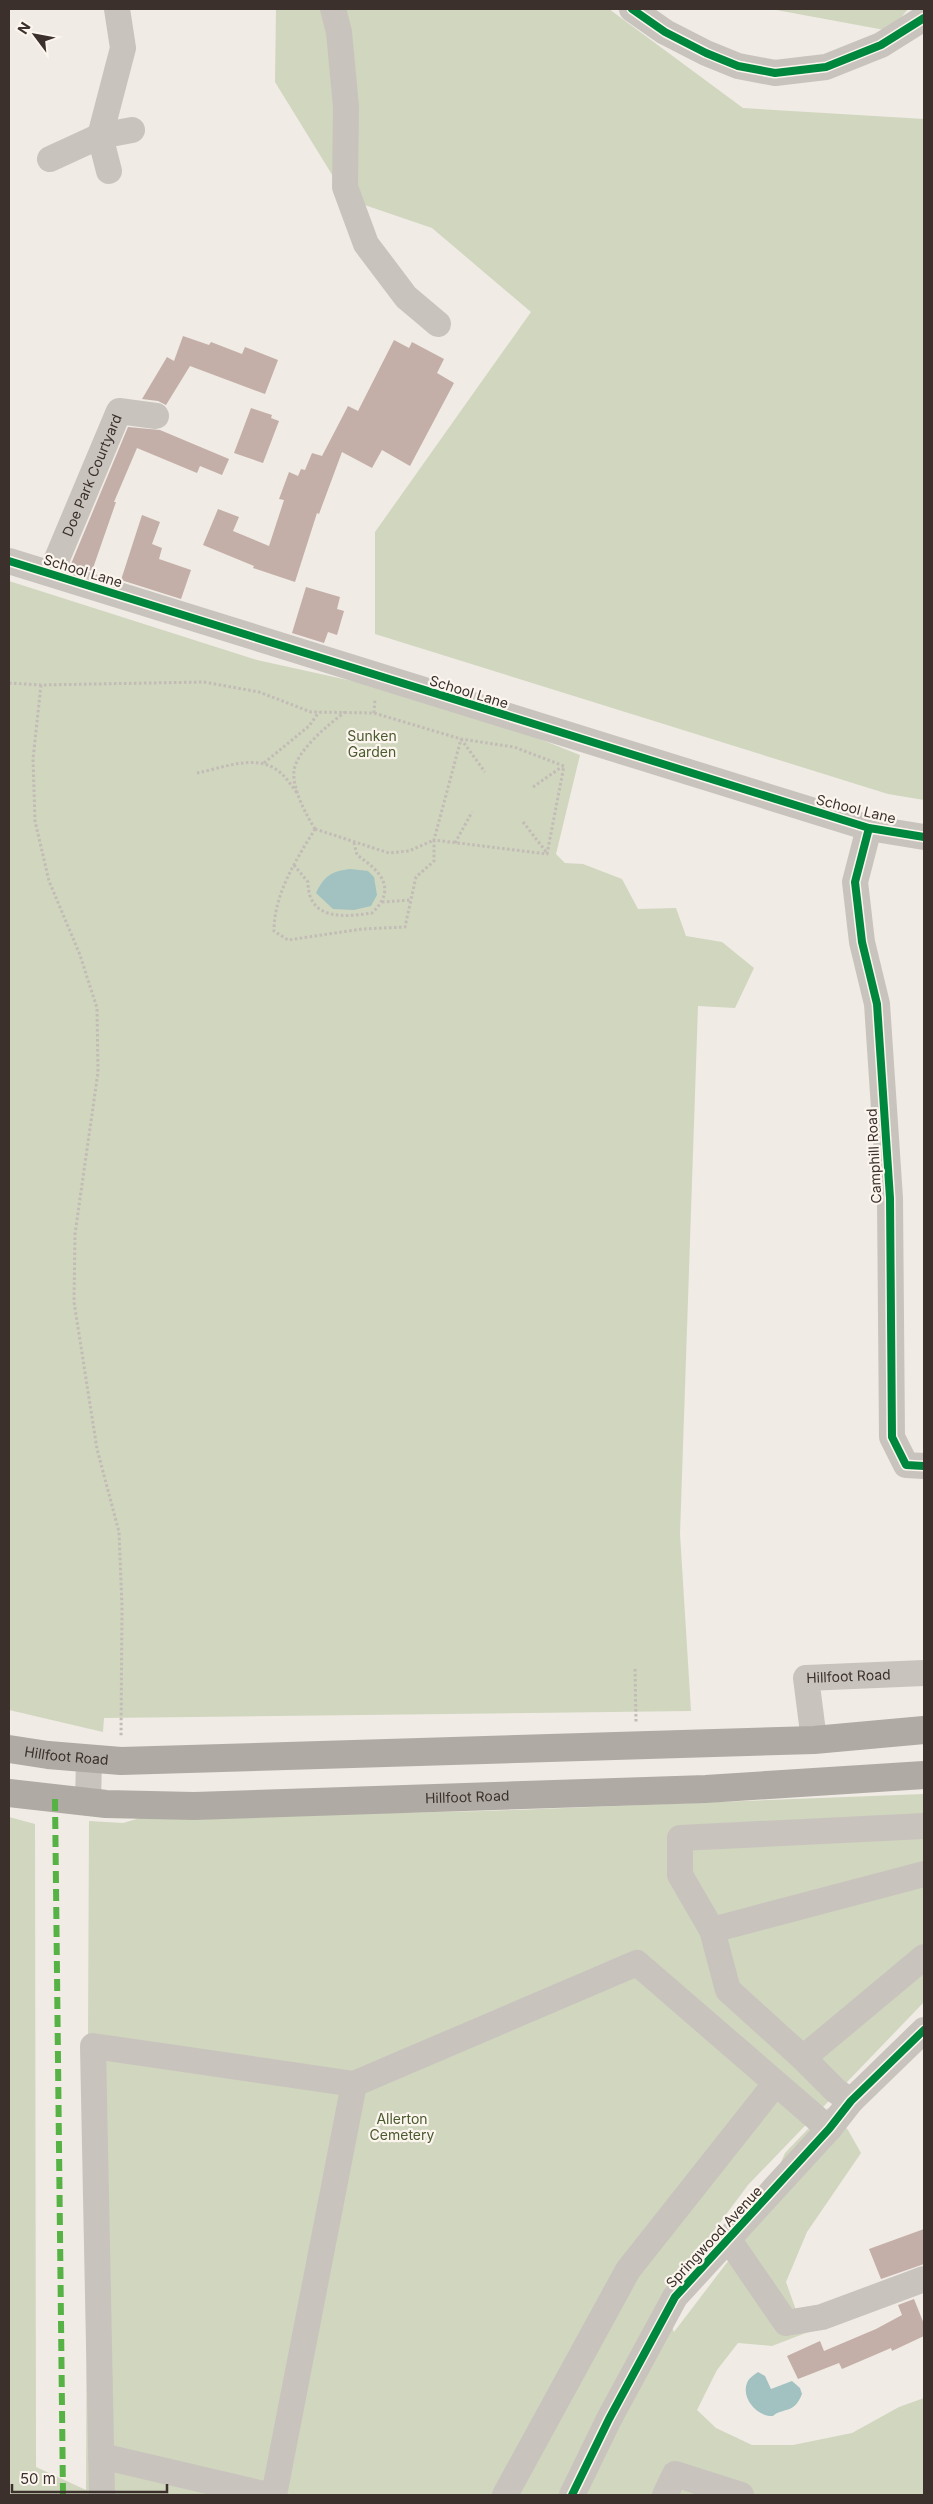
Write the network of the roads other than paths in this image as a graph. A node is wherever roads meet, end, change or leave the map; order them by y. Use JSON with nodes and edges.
{"nodes":[{"id":1,"x":117,"y":9,"type":"edge"},
{"id":2,"x":333,"y":9,"type":"edge"},
{"id":3,"x":632,"y":9,"type":"edge"},
{"id":4,"x":924,"y":18,"type":"edge"},
{"id":5,"x":132,"y":130,"type":"dead end"},
{"id":6,"x":100,"y":136,"type":"junction"},
{"id":7,"x":50,"y":159,"type":"dead end"},
{"id":8,"x":109,"y":172,"type":"dead end"},
{"id":9,"x":438,"y":324,"type":"dead end"},
{"id":10,"x":156,"y":416,"type":"dead end"},
{"id":11,"x":9,"y":562,"type":"edge"},
{"id":12,"x":51,"y":573,"type":"junction"},
{"id":13,"x":869,"y":828,"type":"junction"},
{"id":14,"x":924,"y":837,"type":"edge"},
{"id":15,"x":924,"y":1466,"type":"edge"},
{"id":16,"x":924,"y":1673,"type":"edge"},
{"id":17,"x":924,"y":1730,"type":"edge"},
{"id":18,"x":814,"y":1740,"type":"junction"},
{"id":19,"x":9,"y":1749,"type":"edge"},
{"id":20,"x":89,"y":1758,"type":"junction"},
{"id":21,"x":924,"y":1775,"type":"edge"},
{"id":22,"x":9,"y":1793,"type":"edge"},
{"id":23,"x":88,"y":1802,"type":"junction"},
{"id":24,"x":924,"y":1826,"type":"edge"},
{"id":25,"x":924,"y":1874,"type":"edge"},
{"id":26,"x":712,"y":1930,"type":"junction"},
{"id":27,"x":924,"y":1957,"type":"edge"},
{"id":28,"x":924,"y":2030,"type":"edge"},
{"id":29,"x":803,"y":2058,"type":"junction"},
{"id":30,"x":354,"y":2084,"type":"junction"},
{"id":31,"x":775,"y":2084,"type":"junction"},
{"id":32,"x":851,"y":2101,"type":"junction"},
{"id":33,"x":830,"y":2129,"type":"junction"},
{"id":34,"x":729,"y":2240,"type":"junction"},
{"id":35,"x":924,"y":2280,"type":"edge"},
{"id":36,"x":101,"y":2456,"type":"junction"},
{"id":37,"x":102,"y":2495,"type":"edge"},
{"id":38,"x":268,"y":2495,"type":"edge"},
{"id":39,"x":274,"y":2495,"type":"edge"},
{"id":40,"x":505,"y":2495,"type":"edge"},
{"id":41,"x":572,"y":2495,"type":"edge"},
{"id":42,"x":665,"y":2495,"type":"edge"},
{"id":43,"x":741,"y":2495,"type":"edge"}],
"edges":[{"from":1,"to":6,"type":"street"},
{"from":2,"to":9,"type":"street"},
{"from":3,"to":4,"type":"street"},
{"from":5,"to":6,"type":"street"},
{"from":6,"to":7,"type":"street"},
{"from":6,"to":8,"type":"street"},
{"from":10,"to":12,"type":"street","name":"Doe Park Courtyard"},
{"from":11,"to":12,"type":"street","name":"School Lane"},
{"from":12,"to":13,"type":"street","name":"School Lane"},
{"from":13,"to":14,"type":"street","name":"School Lane"},
{"from":13,"to":15,"type":"street","name":"Camphill Road"},
{"from":16,"to":18,"type":"street","name":"Hillfoot Road"},
{"from":17,"to":18,"type":"highway","name":"Hillfoot Road"},
{"from":18,"to":20,"type":"highway","name":"Hillfoot Road"},
{"from":19,"to":20,"type":"highway","name":"Hillfoot Road"},
{"from":20,"to":23,"type":"street"},
{"from":21,"to":23,"type":"highway","name":"Hillfoot Road"},
{"from":22,"to":23,"type":"highway","name":"Hillfoot Road"},
{"from":24,"to":26,"type":"street"},
{"from":25,"to":26,"type":"street"},
{"from":26,"to":29,"type":"street"},
{"from":27,"to":29,"type":"street"},
{"from":28,"to":32,"type":"street","name":"Springwood Avenue"},
{"from":29,"to":32,"type":"street"},
{"from":30,"to":31,"type":"street"},
{"from":30,"to":36,"type":"street"},
{"from":30,"to":39,"type":"street"},
{"from":31,"to":33,"type":"street"},
{"from":31,"to":40,"type":"street"},
{"from":32,"to":33,"type":"street","name":"Springwood Avenue"},
{"from":33,"to":34,"type":"street","name":"Springwood Avenue"},
{"from":34,"to":35,"type":"street"},
{"from":34,"to":41,"type":"street","name":"Springwood Avenue"},
{"from":36,"to":37,"type":"street"},
{"from":36,"to":38,"type":"street"},
{"from":42,"to":43,"type":"street"}]}
